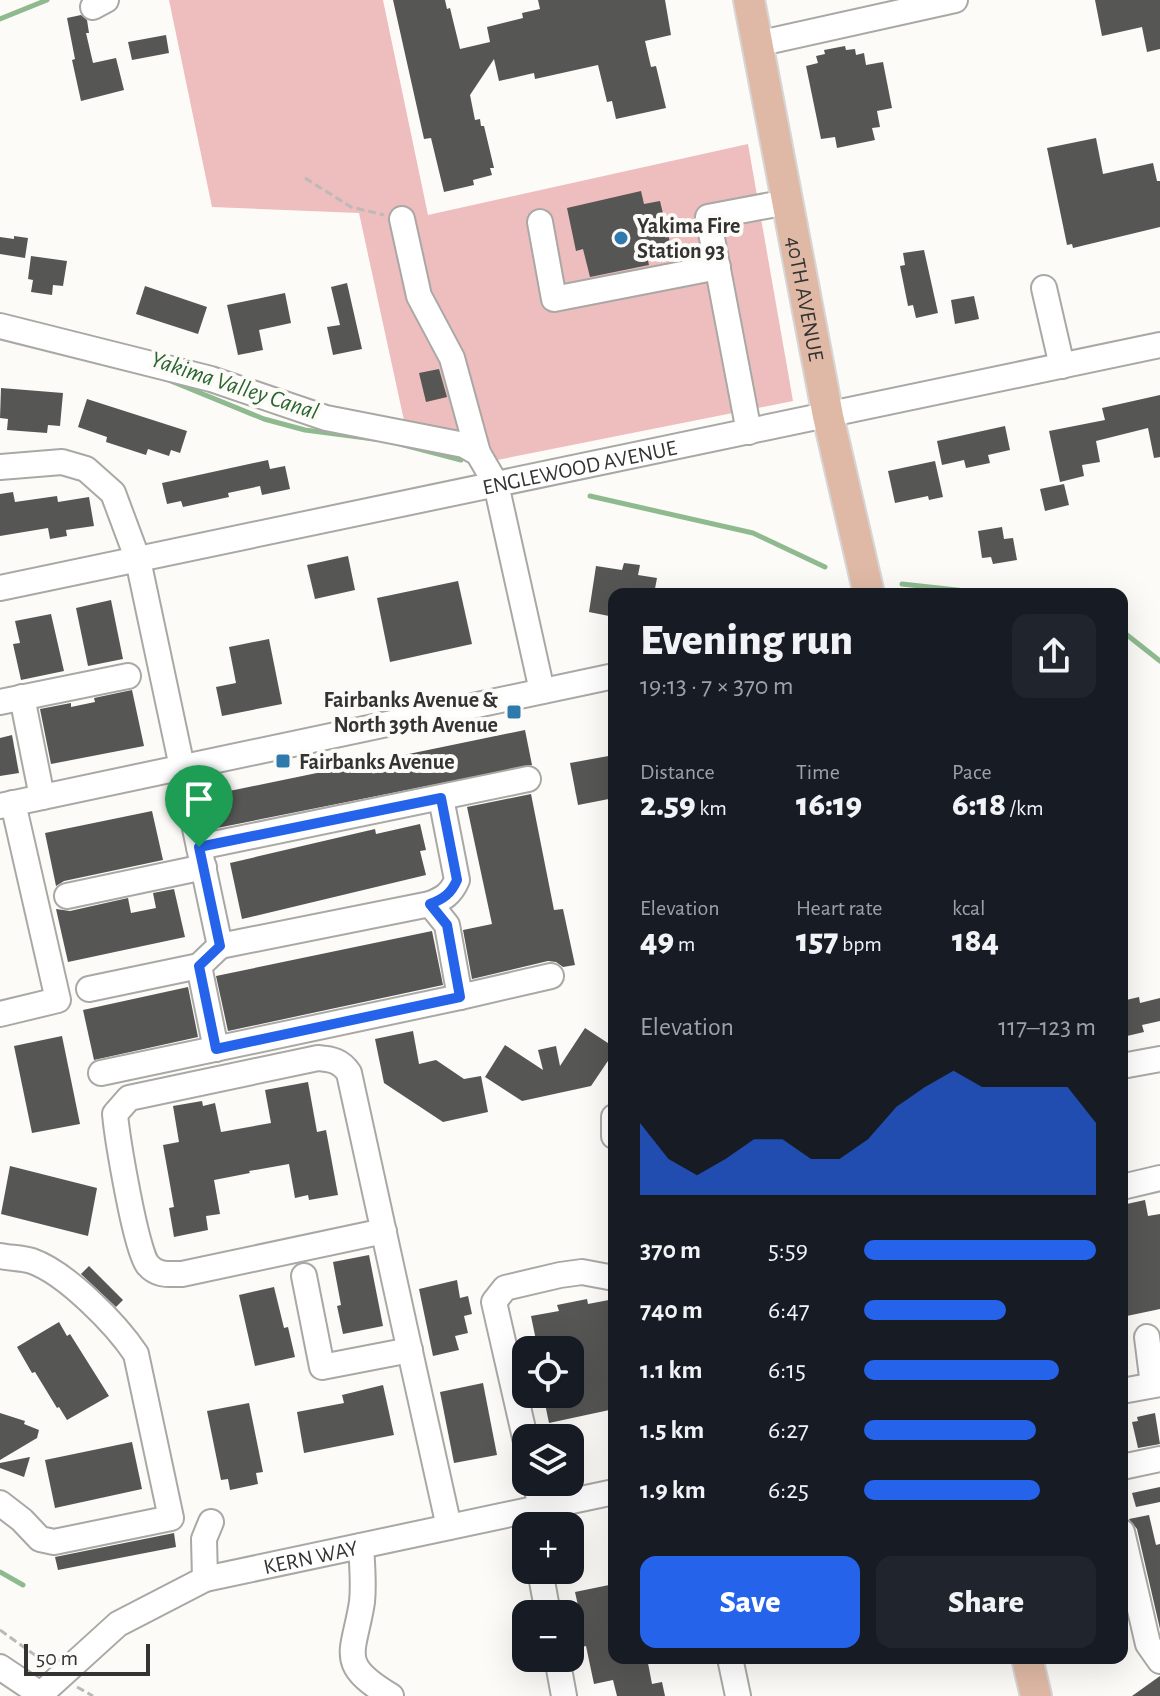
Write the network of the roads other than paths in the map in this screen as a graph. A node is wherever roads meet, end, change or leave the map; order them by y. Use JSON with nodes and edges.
{"nodes":[{"id":1,"x":749,"y":0,"type":"edge"},
{"id":2,"x":955,"y":0,"type":"edge"},
{"id":3,"x":757,"y":44,"type":"junction"},
{"id":4,"x":787,"y":202,"type":"junction"},
{"id":5,"x":402,"y":219,"type":"road end"},
{"id":6,"x":540,"y":222,"type":"dead end"},
{"id":7,"x":718,"y":267,"type":"junction"},
{"id":8,"x":1044,"y":288,"type":"dead end"},
{"id":9,"x":0,"y":326,"type":"edge"},
{"id":10,"x":1160,"y":345,"type":"edge"},
{"id":11,"x":1062,"y":366,"type":"junction"},
{"id":12,"x":828,"y":416,"type":"junction"},
{"id":13,"x":749,"y":432,"type":"junction"},
{"id":14,"x":478,"y":453,"type":"junction"},
{"id":15,"x":0,"y":467,"type":"edge"},
{"id":16,"x":496,"y":484,"type":"junction"},
{"id":17,"x":138,"y":560,"type":"junction"},
{"id":18,"x":0,"y":588,"type":"edge"},
{"id":19,"x":868,"y":588,"type":"edge"},
{"id":20,"x":128,"y":676,"type":"dead end"},
{"id":21,"x":608,"y":677,"type":"edge"},
{"id":22,"x":542,"y":691,"type":"junction"},
{"id":23,"x":11,"y":700,"type":"edge"},
{"id":24,"x":183,"y":767,"type":"junction"},
{"id":25,"x":528,"y":779,"type":"dead end"},
{"id":26,"x":42,"y":797,"type":"junction"},
{"id":27,"x":441,"y":798,"type":"junction"},
{"id":28,"x":7,"y":805,"type":"edge"},
{"id":29,"x":202,"y":857,"type":"junction"},
{"id":30,"x":67,"y":896,"type":"dead end"},
{"id":31,"x":430,"y":904,"type":"junction"},
{"id":32,"x":220,"y":946,"type":"junction"},
{"id":33,"x":199,"y":966,"type":"junction"},
{"id":34,"x":551,"y":976,"type":"dead end"},
{"id":35,"x":89,"y":989,"type":"dead end"},
{"id":36,"x":460,"y":997,"type":"junction"},
{"id":37,"x":0,"y":1014,"type":"edge"},
{"id":38,"x":216,"y":1049,"type":"junction"},
{"id":39,"x":1160,"y":1059,"type":"edge"},
{"id":40,"x":1128,"y":1065,"type":"edge"},
{"id":41,"x":101,"y":1073,"type":"dead end"},
{"id":42,"x":1160,"y":1178,"type":"edge"},
{"id":43,"x":1128,"y":1186,"type":"edge"},
{"id":44,"x":384,"y":1231,"type":"junction"},
{"id":45,"x":0,"y":1256,"type":"edge"},
{"id":46,"x":304,"y":1276,"type":"dead end"},
{"id":47,"x":608,"y":1277,"type":"edge"},
{"id":48,"x":1147,"y":1337,"type":"dead end"},
{"id":49,"x":410,"y":1350,"type":"junction"},
{"id":50,"x":1156,"y":1384,"type":"edge"},
{"id":51,"x":1128,"y":1390,"type":"edge"},
{"id":52,"x":522,"y":1424,"type":"edge"},
{"id":53,"x":1160,"y":1459,"type":"edge"},
{"id":54,"x":1128,"y":1466,"type":"edge"},
{"id":55,"x":608,"y":1493,"type":"edge"},
{"id":56,"x":538,"y":1496,"type":"edge"},
{"id":57,"x":0,"y":1503,"type":"edge"},
{"id":58,"x":541,"y":1507,"type":"junction"},
{"id":59,"x":211,"y":1522,"type":"dead end"},
{"id":60,"x":449,"y":1527,"type":"junction"},
{"id":61,"x":361,"y":1546,"type":"junction"},
{"id":62,"x":1128,"y":1558,"type":"edge"},
{"id":63,"x":205,"y":1579,"type":"junction"},
{"id":64,"x":1160,"y":1661,"type":"edge"},
{"id":65,"x":731,"y":1664,"type":"edge"},
{"id":66,"x":1028,"y":1664,"type":"edge"},
{"id":67,"x":0,"y":1667,"type":"edge"},
{"id":68,"x":560,"y":1672,"type":"edge"},
{"id":69,"x":42,"y":1695,"type":"edge"},
{"id":70,"x":391,"y":1696,"type":"edge"},
{"id":71,"x":564,"y":1696,"type":"edge"},
{"id":72,"x":738,"y":1696,"type":"edge"},
{"id":73,"x":1036,"y":1696,"type":"edge"}],
"edges":[{"from":1,"to":3,"type":"main road","name":"40TH AVENUE"},
{"from":2,"to":3,"type":"street"},
{"from":3,"to":4,"type":"main road","name":"40TH AVENUE"},
{"from":4,"to":7,"type":"street"},
{"from":4,"to":12,"type":"main road","name":"40TH AVENUE"},
{"from":5,"to":14,"type":"street"},
{"from":6,"to":7,"type":"street"},
{"from":7,"to":13,"type":"street"},
{"from":8,"to":11,"type":"street"},
{"from":9,"to":14,"type":"street"},
{"from":10,"to":11,"type":"street","name":"ENGLEWOOD AVENUE"},
{"from":11,"to":12,"type":"street","name":"ENGLEWOOD AVENUE"},
{"from":12,"to":13,"type":"street","name":"ENGLEWOOD AVENUE"},
{"from":12,"to":19,"type":"main road","name":"40TH AVENUE"},
{"from":13,"to":16,"type":"street","name":"ENGLEWOOD AVENUE"},
{"from":14,"to":16,"type":"street"},
{"from":15,"to":17,"type":"street"},
{"from":16,"to":17,"type":"street","name":"ENGLEWOOD AVENUE"},
{"from":16,"to":22,"type":"street"},
{"from":17,"to":18,"type":"street","name":"ENGLEWOOD AVENUE"},
{"from":17,"to":24,"type":"street"},
{"from":20,"to":23,"type":"street"},
{"from":21,"to":22,"type":"street"},
{"from":22,"to":24,"type":"street"},
{"from":23,"to":26,"type":"street"},
{"from":24,"to":26,"type":"street"},
{"from":24,"to":29,"type":"street"},
{"from":25,"to":27,"type":"street"},
{"from":26,"to":28,"type":"street"},
{"from":27,"to":29,"type":"street"},
{"from":27,"to":31,"type":"street"},
{"from":28,"to":37,"type":"street"},
{"from":29,"to":30,"type":"street"},
{"from":29,"to":32,"type":"street"},
{"from":31,"to":32,"type":"street"},
{"from":31,"to":36,"type":"street"},
{"from":32,"to":33,"type":"street"},
{"from":33,"to":35,"type":"street"},
{"from":33,"to":38,"type":"street"},
{"from":34,"to":36,"type":"street"},
{"from":36,"to":38,"type":"street"},
{"from":38,"to":41,"type":"street"},
{"from":39,"to":40,"type":"street"},
{"from":42,"to":43,"type":"street"},
{"from":44,"to":44,"type":"street"},
{"from":44,"to":49,"type":"street"},
{"from":45,"to":57,"type":"street"},
{"from":46,"to":49,"type":"street"},
{"from":47,"to":52,"type":"street"},
{"from":48,"to":50,"type":"street"},
{"from":49,"to":60,"type":"street"},
{"from":50,"to":51,"type":"street"},
{"from":53,"to":54,"type":"street"},
{"from":55,"to":58,"type":"street","name":"KERN WAY"},
{"from":56,"to":58,"type":"street"},
{"from":58,"to":60,"type":"street","name":"KERN WAY"},
{"from":59,"to":63,"type":"street"},
{"from":60,"to":61,"type":"street","name":"KERN WAY"},
{"from":61,"to":63,"type":"street","name":"KERN WAY"},
{"from":61,"to":70,"type":"street"},
{"from":62,"to":64,"type":"street"},
{"from":63,"to":69,"type":"street","name":"KERN WAY"},
{"from":65,"to":72,"type":"street"},
{"from":66,"to":73,"type":"main road"},
{"from":67,"to":69,"type":"street"},
{"from":68,"to":71,"type":"street"}]}
